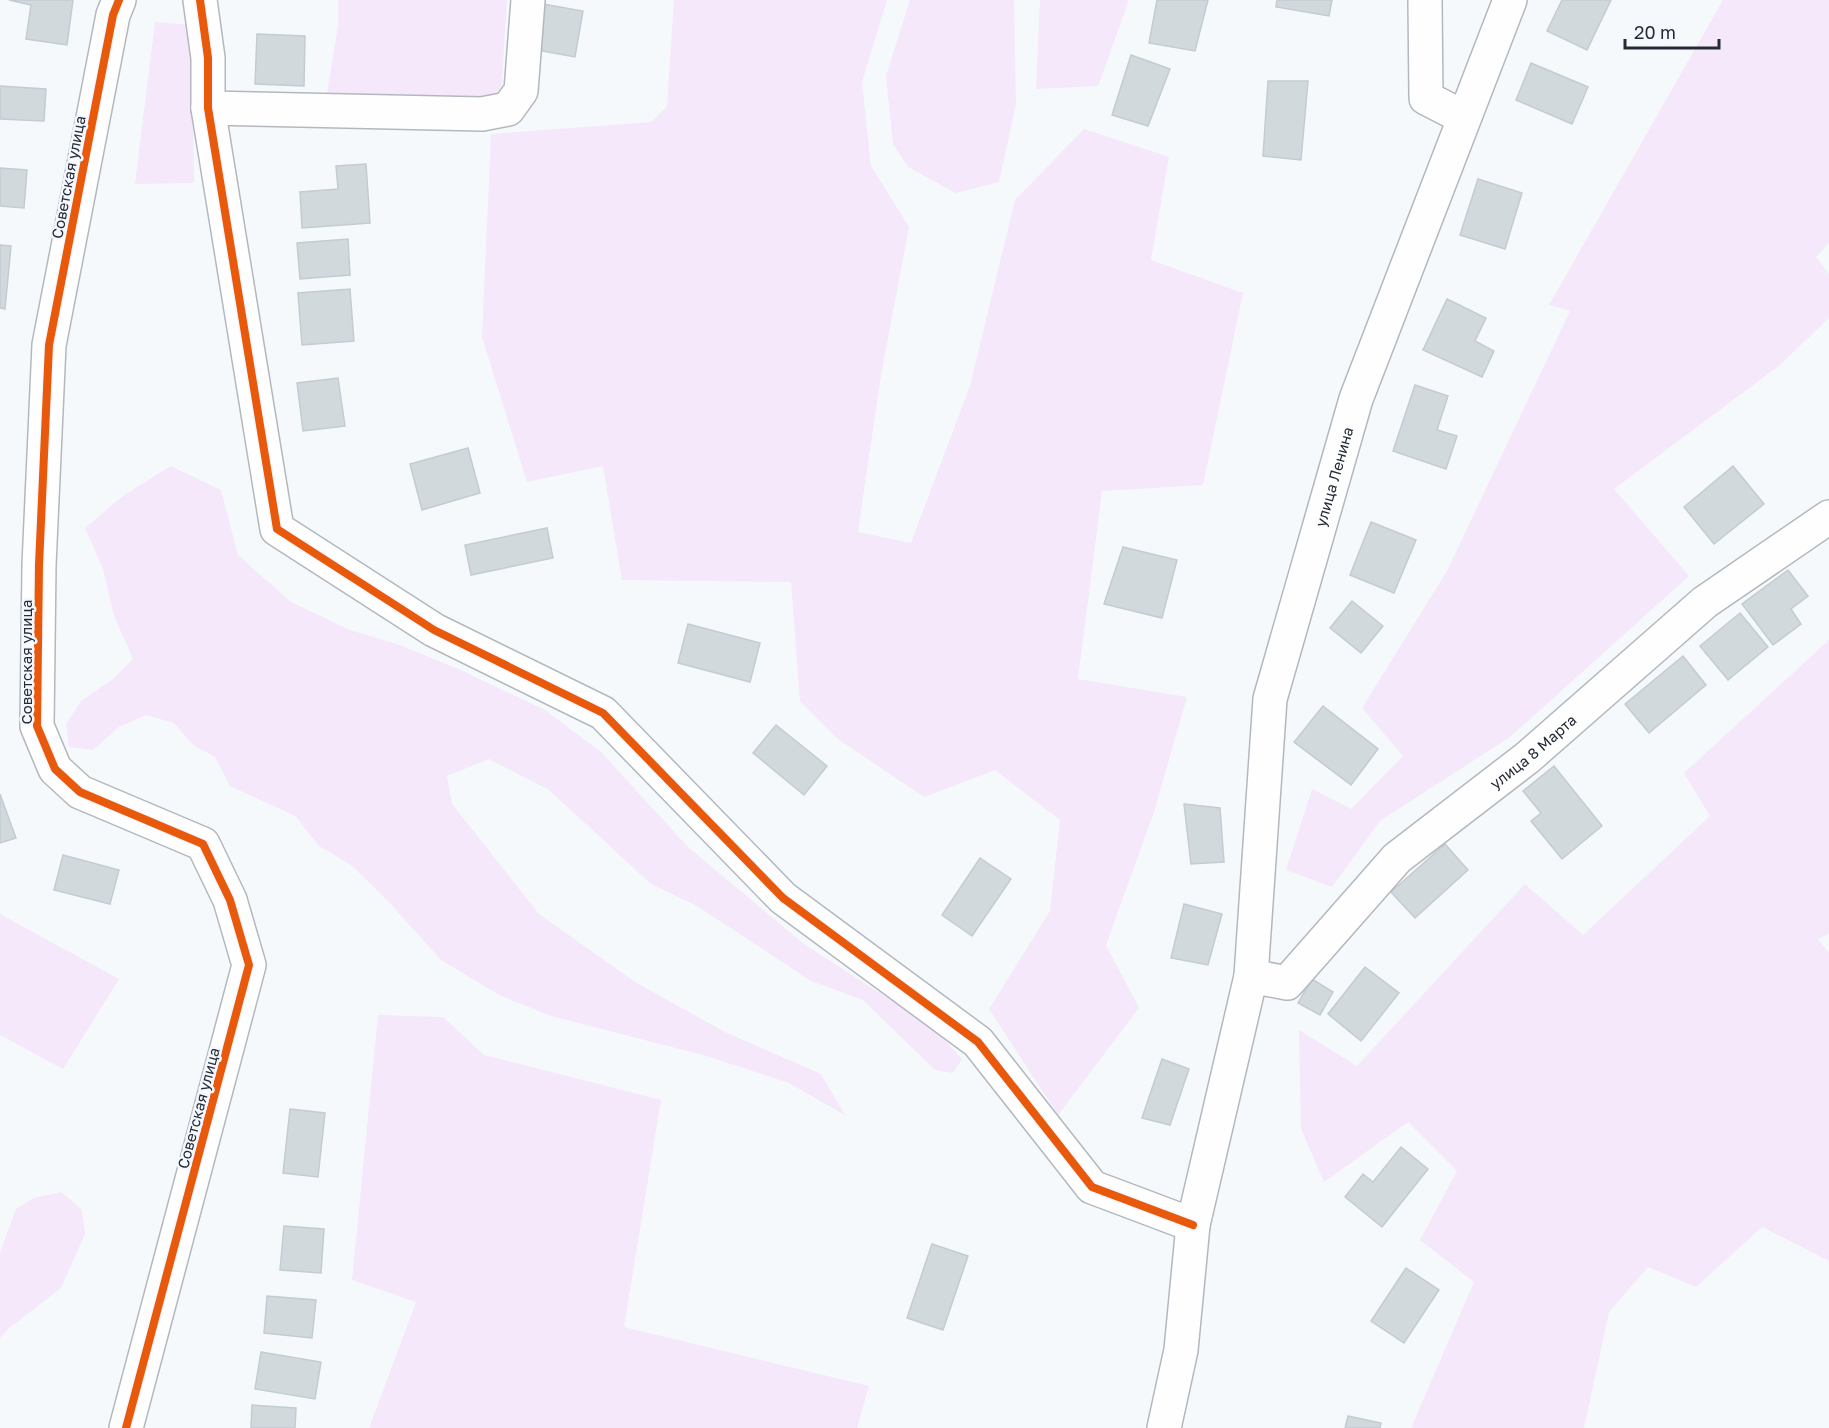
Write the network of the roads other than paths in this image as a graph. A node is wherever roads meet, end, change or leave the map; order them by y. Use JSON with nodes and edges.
{"nodes":[{"id":1,"x":119,"y":0,"type":"edge"},
{"id":2,"x":200,"y":0,"type":"edge"},
{"id":3,"x":528,"y":0,"type":"edge"},
{"id":4,"x":1425,"y":0,"type":"edge"},
{"id":5,"x":1510,"y":0,"type":"edge"},
{"id":6,"x":208,"y":108,"type":"junction"},
{"id":7,"x":1463,"y":117,"type":"junction"},
{"id":8,"x":1829,"y":517,"type":"edge"},
{"id":9,"x":1251,"y":976,"type":"junction"},
{"id":10,"x":1193,"y":1225,"type":"junction"},
{"id":11,"x":126,"y":1428,"type":"edge"},
{"id":12,"x":1164,"y":1428,"type":"edge"}],
"edges":[{"from":1,"to":11,"type":"street","name":"Советская улица"},
{"from":2,"to":6,"type":"street"},
{"from":3,"to":6,"type":"street"},
{"from":4,"to":7,"type":"street"},
{"from":5,"to":7,"type":"street","name":"улица Ленина"},
{"from":6,"to":10,"type":"street"},
{"from":7,"to":9,"type":"street","name":"улица Ленина"},
{"from":8,"to":9,"type":"street","name":"улица 8 Марта"},
{"from":9,"to":10,"type":"street","name":"улица Ленина"},
{"from":10,"to":12,"type":"street","name":"улица Ленина"}]}
